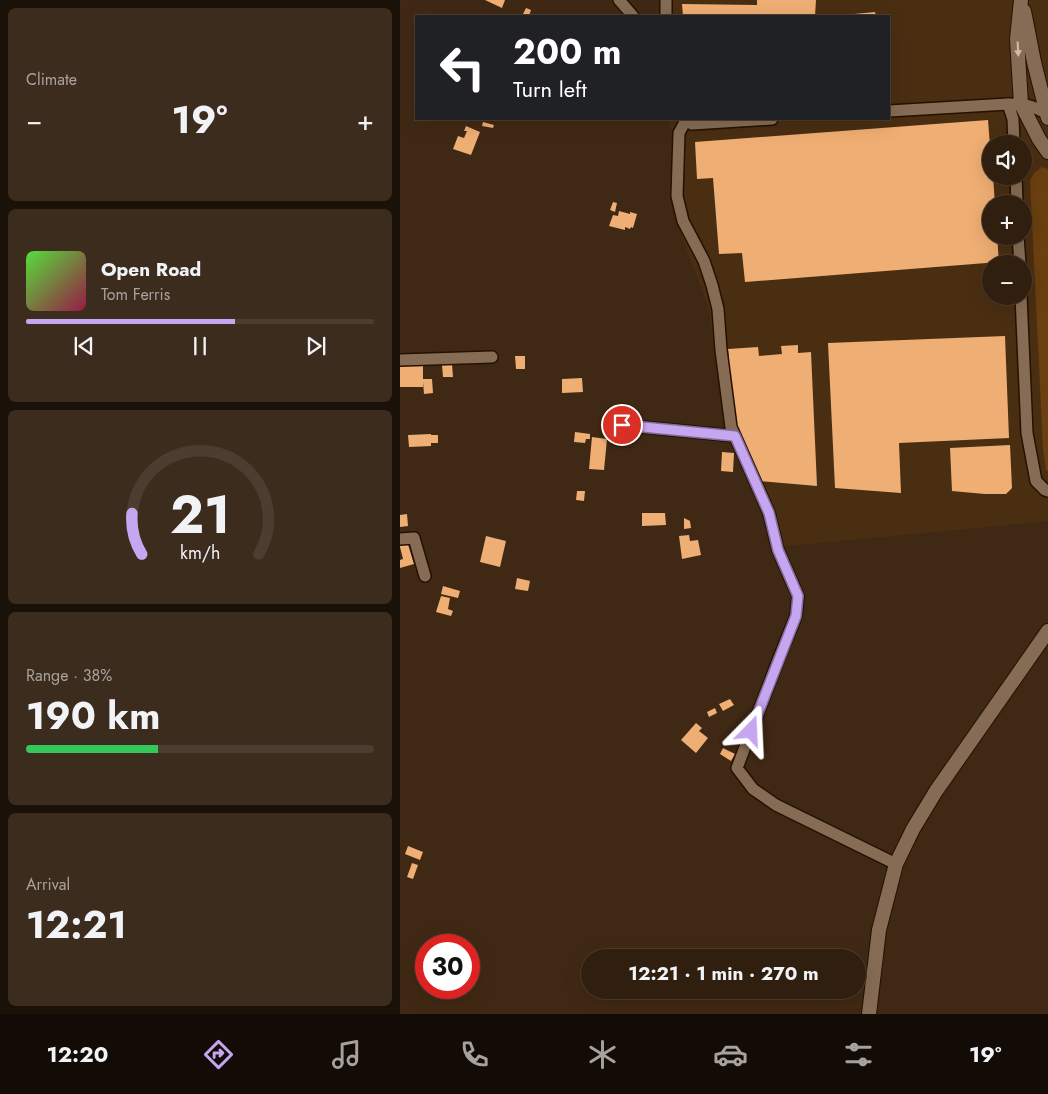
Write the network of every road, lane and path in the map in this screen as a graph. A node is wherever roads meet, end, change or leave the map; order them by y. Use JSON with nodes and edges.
{"nodes":[{"id":1,"x":619,"y":0,"type":"edge"},
{"id":2,"x":666,"y":0,"type":"edge"},
{"id":3,"x":1022,"y":0,"type":"edge"},
{"id":4,"x":632,"y":15,"type":"edge"},
{"id":5,"x":666,"y":15,"type":"edge"},
{"id":6,"x":1015,"y":104,"type":"junction"},
{"id":7,"x":890,"y":111,"type":"edge"},
{"id":8,"x":1047,"y":116,"type":"edge"},
{"id":9,"x":685,"y":120,"type":"edge"},
{"id":10,"x":756,"y":120,"type":"edge"},
{"id":11,"x":1014,"y":135,"type":"edge"},
{"id":12,"x":1048,"y":152,"type":"edge"},
{"id":13,"x":1021,"y":305,"type":"edge"},
{"id":14,"x":492,"y":357,"type":"dead end"},
{"id":15,"x":400,"y":360,"type":"edge"},
{"id":16,"x":622,"y":425,"type":"dead end"},
{"id":17,"x":735,"y":436,"type":"junction"},
{"id":18,"x":1048,"y":491,"type":"edge"},
{"id":19,"x":400,"y":539,"type":"edge"},
{"id":20,"x":425,"y":576,"type":"dead end"},
{"id":21,"x":1048,"y":631,"type":"edge"},
{"id":22,"x":896,"y":864,"type":"junction"},
{"id":23,"x":869,"y":1014,"type":"edge"}],
"edges":[{"from":1,"to":4,"type":"street"},
{"from":2,"to":5,"type":"street"},
{"from":3,"to":6,"type":"street","one_way":true},
{"from":3,"to":8,"type":"street"},
{"from":6,"to":7,"type":"street"},
{"from":6,"to":8,"type":"street"},
{"from":6,"to":11,"type":"street"},
{"from":6,"to":12,"type":"street"},
{"from":9,"to":10,"type":"street"},
{"from":9,"to":17,"type":"street"},
{"from":13,"to":18,"type":"street"},
{"from":14,"to":15,"type":"street"},
{"from":16,"to":17,"type":"street"},
{"from":17,"to":22,"type":"street"},
{"from":19,"to":20,"type":"street"},
{"from":21,"to":22,"type":"street"},
{"from":22,"to":23,"type":"street"}]}
